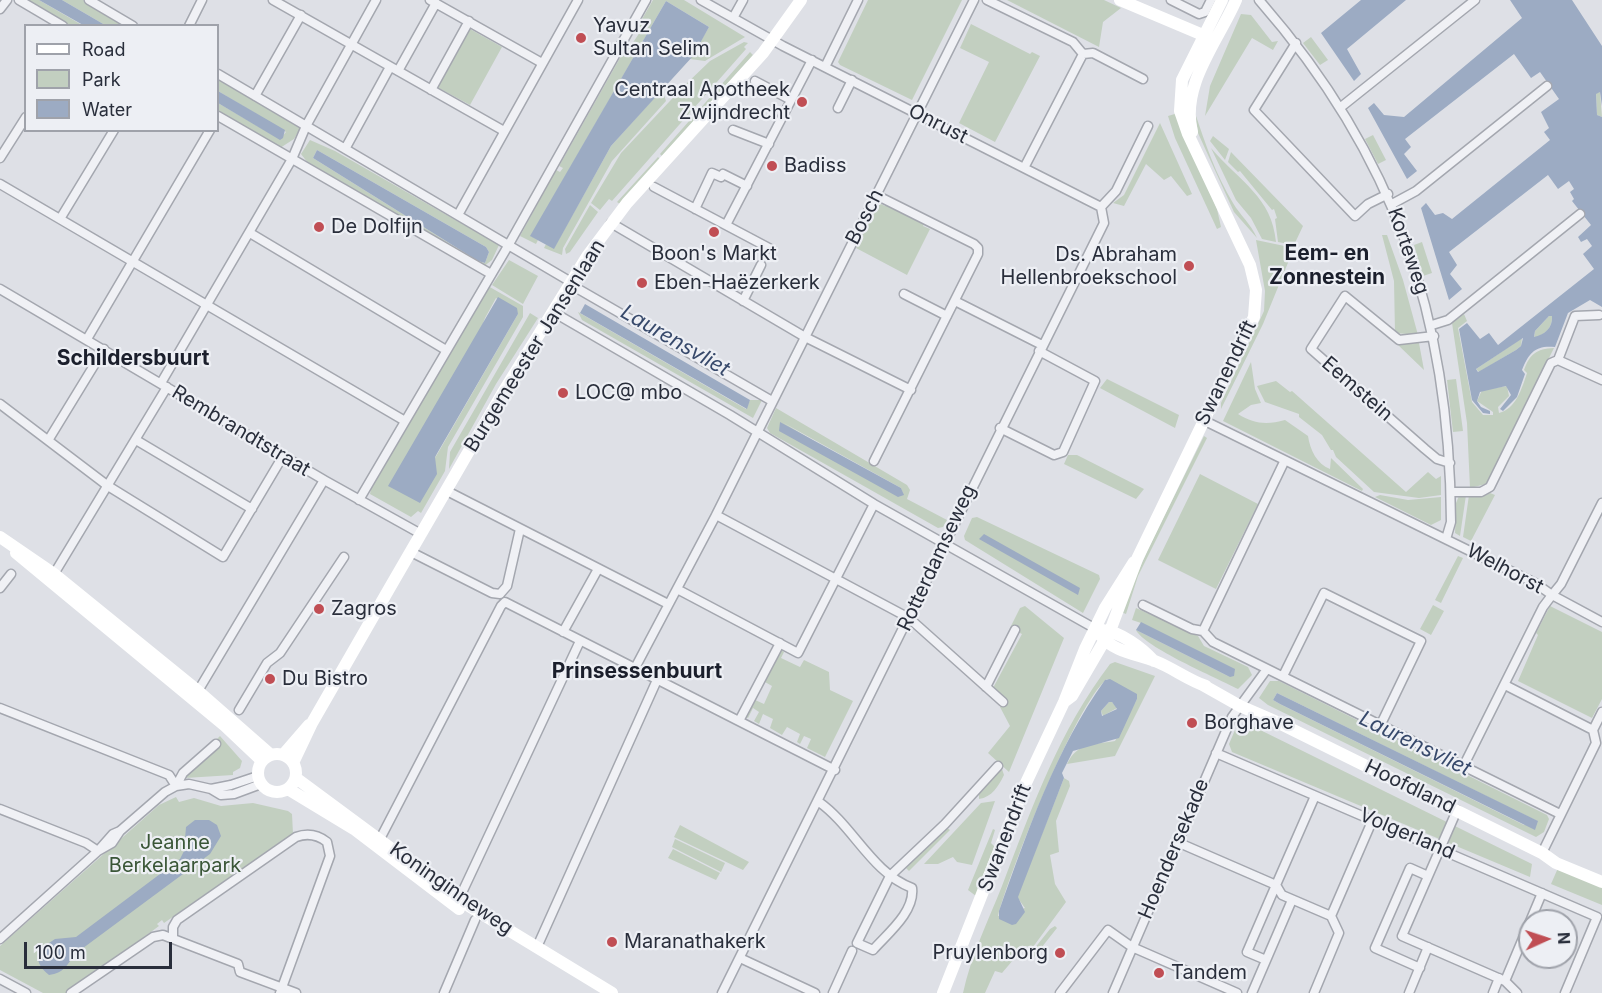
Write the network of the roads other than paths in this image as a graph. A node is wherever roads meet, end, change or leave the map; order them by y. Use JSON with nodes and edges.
{"nodes":[{"id":1,"x":7,"y":0,"type":"edge"},
{"id":2,"x":19,"y":0,"type":"edge"},
{"id":3,"x":89,"y":0,"type":"edge"},
{"id":4,"x":202,"y":0,"type":"edge"},
{"id":5,"x":275,"y":0,"type":"edge"},
{"id":6,"x":376,"y":0,"type":"edge"},
{"id":7,"x":578,"y":0,"type":"edge"},
{"id":8,"x":646,"y":0,"type":"edge"},
{"id":9,"x":701,"y":0,"type":"edge"},
{"id":10,"x":743,"y":0,"type":"edge"},
{"id":11,"x":801,"y":0,"type":"edge"},
{"id":12,"x":858,"y":0,"type":"edge"},
{"id":13,"x":974,"y":0,"type":"edge"},
{"id":14,"x":987,"y":0,"type":"edge"},
{"id":15,"x":1120,"y":0,"type":"edge"},
{"id":16,"x":1170,"y":0,"type":"edge"},
{"id":17,"x":1211,"y":0,"type":"edge"},
{"id":18,"x":1222,"y":0,"type":"edge"},
{"id":19,"x":1236,"y":0,"type":"edge"},
{"id":20,"x":1476,"y":0,"type":"edge"},
{"id":21,"x":433,"y":2,"type":"edge"},
{"id":22,"x":1265,"y":2,"type":"edge"},
{"id":23,"x":0,"y":9,"type":"edge"},
{"id":24,"x":301,"y":15,"type":"junction"},
{"id":25,"x":733,"y":18,"type":"junction"},
{"id":26,"x":469,"y":21,"type":"junction"},
{"id":27,"x":60,"y":24,"type":"edge"},
{"id":28,"x":130,"y":24,"type":"edge"},
{"id":29,"x":190,"y":24,"type":"edge"},
{"id":30,"x":1210,"y":38,"type":"junction"},
{"id":31,"x":774,"y":40,"type":"junction"},
{"id":32,"x":351,"y":44,"type":"junction"},
{"id":33,"x":1296,"y":44,"type":"junction"},
{"id":34,"x":1083,"y":54,"type":"junction"},
{"id":35,"x":812,"y":60,"type":"junction"},
{"id":36,"x":542,"y":63,"type":"junction"},
{"id":37,"x":825,"y":67,"type":"junction"},
{"id":38,"x":394,"y":69,"type":"junction"},
{"id":39,"x":219,"y":76,"type":"edge"},
{"id":40,"x":1143,"y":79,"type":"dead end"},
{"id":41,"x":852,"y":80,"type":"junction"},
{"id":42,"x":755,"y":81,"type":"dead end"},
{"id":43,"x":1547,"y":86,"type":"dead end"},
{"id":44,"x":431,"y":90,"type":"junction"},
{"id":45,"x":255,"y":96,"type":"junction"},
{"id":46,"x":791,"y":100,"type":"junction"},
{"id":47,"x":1341,"y":107,"type":"junction"},
{"id":48,"x":838,"y":108,"type":"dead end"},
{"id":49,"x":918,"y":113,"type":"junction"},
{"id":50,"x":219,"y":118,"type":"edge"},
{"id":51,"x":24,"y":120,"type":"edge"},
{"id":52,"x":306,"y":126,"type":"junction"},
{"id":53,"x":1148,"y":126,"type":"dead end"},
{"id":54,"x":733,"y":130,"type":"dead end"},
{"id":55,"x":504,"y":131,"type":"junction"},
{"id":56,"x":113,"y":132,"type":"edge"},
{"id":57,"x":209,"y":132,"type":"edge"},
{"id":58,"x":769,"y":144,"type":"junction"},
{"id":59,"x":345,"y":149,"type":"junction"},
{"id":60,"x":0,"y":158,"type":"edge"},
{"id":61,"x":292,"y":159,"type":"junction"},
{"id":62,"x":1024,"y":168,"type":"junction"},
{"id":63,"x":0,"y":184,"type":"edge"},
{"id":64,"x":747,"y":186,"type":"junction"},
{"id":65,"x":654,"y":187,"type":"dead end"},
{"id":66,"x":1388,"y":194,"type":"junction"},
{"id":67,"x":876,"y":195,"type":"junction"},
{"id":68,"x":1392,"y":204,"type":"junction"},
{"id":69,"x":1101,"y":207,"type":"junction"},
{"id":70,"x":695,"y":208,"type":"junction"},
{"id":71,"x":458,"y":214,"type":"junction"},
{"id":72,"x":1580,"y":214,"type":"dead end"},
{"id":73,"x":60,"y":219,"type":"junction"},
{"id":74,"x":611,"y":223,"type":"junction"},
{"id":75,"x":726,"y":225,"type":"junction"},
{"id":76,"x":250,"y":233,"type":"junction"},
{"id":77,"x":508,"y":246,"type":"junction"},
{"id":78,"x":770,"y":248,"type":"dead end"},
{"id":79,"x":131,"y":262,"type":"junction"},
{"id":80,"x":761,"y":265,"type":"dead end"},
{"id":81,"x":491,"y":274,"type":"junction"},
{"id":82,"x":576,"y":286,"type":"junction"},
{"id":83,"x":0,"y":289,"type":"edge"},
{"id":84,"x":904,"y":294,"type":"dead end"},
{"id":85,"x":955,"y":300,"type":"junction"},
{"id":86,"x":742,"y":301,"type":"junction"},
{"id":87,"x":205,"y":305,"type":"junction"},
{"id":88,"x":553,"y":312,"type":"junction"},
{"id":89,"x":1599,"y":315,"type":"dead end"},
{"id":90,"x":947,"y":316,"type":"junction"},
{"id":91,"x":1432,"y":325,"type":"junction"},
{"id":92,"x":1434,"y":336,"type":"junction"},
{"id":93,"x":806,"y":337,"type":"junction"},
{"id":94,"x":87,"y":339,"type":"junction"},
{"id":95,"x":1041,"y":348,"type":"junction"},
{"id":96,"x":104,"y":349,"type":"junction"},
{"id":97,"x":446,"y":350,"type":"junction"},
{"id":98,"x":1558,"y":360,"type":"junction"},
{"id":99,"x":1602,"y":380,"type":"edge"},
{"id":100,"x":164,"y":385,"type":"junction"},
{"id":101,"x":911,"y":390,"type":"junction"},
{"id":102,"x":772,"y":401,"type":"junction"},
{"id":103,"x":0,"y":404,"type":"edge"},
{"id":104,"x":1203,"y":420,"type":"junction"},
{"id":105,"x":405,"y":421,"type":"junction"},
{"id":106,"x":1000,"y":428,"type":"junction"},
{"id":107,"x":756,"y":433,"type":"junction"},
{"id":108,"x":49,"y":440,"type":"junction"},
{"id":109,"x":136,"y":440,"type":"junction"},
{"id":110,"x":283,"y":456,"type":"junction"},
{"id":111,"x":874,"y":460,"type":"dead end"},
{"id":112,"x":1284,"y":462,"type":"junction"},
{"id":113,"x":1450,"y":463,"type":"junction"},
{"id":114,"x":324,"y":480,"type":"junction"},
{"id":115,"x":108,"y":486,"type":"junction"},
{"id":116,"x":447,"y":491,"type":"junction"},
{"id":117,"x":1451,"y":492,"type":"junction"},
{"id":118,"x":360,"y":500,"type":"junction"},
{"id":119,"x":1602,"y":503,"type":"edge"},
{"id":120,"x":874,"y":504,"type":"junction"},
{"id":121,"x":252,"y":509,"type":"junction"},
{"id":122,"x":716,"y":515,"type":"junction"},
{"id":123,"x":520,"y":530,"type":"junction"},
{"id":124,"x":421,"y":534,"type":"junction"},
{"id":125,"x":1,"y":538,"type":"edge"},
{"id":126,"x":1446,"y":539,"type":"junction"},
{"id":127,"x":945,"y":542,"type":"junction"},
{"id":128,"x":411,"y":552,"type":"junction"},
{"id":129,"x":344,"y":557,"type":"dead end"},
{"id":130,"x":1137,"y":559,"type":"junction"},
{"id":131,"x":598,"y":569,"type":"junction"},
{"id":132,"x":11,"y":574,"type":"dead end"},
{"id":133,"x":54,"y":574,"type":"junction"},
{"id":134,"x":836,"y":579,"type":"junction"},
{"id":135,"x":0,"y":588,"type":"edge"},
{"id":136,"x":677,"y":589,"type":"junction"},
{"id":137,"x":1552,"y":595,"type":"junction"},
{"id":138,"x":504,"y":598,"type":"junction"},
{"id":139,"x":668,"y":604,"type":"junction"},
{"id":140,"x":1143,"y":605,"type":"dead end"},
{"id":141,"x":909,"y":618,"type":"junction"},
{"id":142,"x":1602,"y":622,"type":"edge"},
{"id":143,"x":1094,"y":628,"type":"junction"},
{"id":144,"x":1015,"y":630,"type":"dead end"},
{"id":145,"x":1203,"y":631,"type":"junction"},
{"id":146,"x":563,"y":632,"type":"junction"},
{"id":147,"x":1107,"y":636,"type":"junction"},
{"id":148,"x":580,"y":641,"type":"junction"},
{"id":149,"x":780,"y":643,"type":"junction"},
{"id":150,"x":635,"y":668,"type":"junction"},
{"id":151,"x":1267,"y":669,"type":"junction"},
{"id":152,"x":1284,"y":676,"type":"junction"},
{"id":153,"x":657,"y":680,"type":"junction"},
{"id":154,"x":1505,"y":685,"type":"junction"},
{"id":155,"x":986,"y":687,"type":"junction"},
{"id":156,"x":198,"y":691,"type":"junction"},
{"id":157,"x":1003,"y":702,"type":"dead end"},
{"id":158,"x":1064,"y":702,"type":"junction"},
{"id":159,"x":1242,"y":704,"type":"junction"},
{"id":160,"x":0,"y":708,"type":"edge"},
{"id":161,"x":239,"y":710,"type":"dead end"},
{"id":162,"x":1602,"y":712,"type":"edge"},
{"id":163,"x":739,"y":721,"type":"junction"},
{"id":164,"x":1382,"y":724,"type":"junction"},
{"id":165,"x":1593,"y":730,"type":"junction"},
{"id":166,"x":216,"y":744,"type":"dead end"},
{"id":167,"x":1216,"y":753,"type":"junction"},
{"id":168,"x":277,"y":758,"type":"junction"},
{"id":169,"x":1464,"y":765,"type":"junction"},
{"id":170,"x":998,"y":766,"type":"dead end"},
{"id":171,"x":835,"y":770,"type":"junction"},
{"id":172,"x":296,"y":777,"type":"junction"},
{"id":173,"x":260,"y":780,"type":"junction"},
{"id":174,"x":176,"y":786,"type":"junction"},
{"id":175,"x":288,"y":789,"type":"junction"},
{"id":176,"x":1315,"y":796,"type":"junction"},
{"id":177,"x":819,"y":802,"type":"junction"},
{"id":178,"x":0,"y":809,"type":"edge"},
{"id":179,"x":1456,"y":810,"type":"junction"},
{"id":180,"x":1560,"y":814,"type":"junction"},
{"id":181,"x":1373,"y":819,"type":"junction"},
{"id":182,"x":380,"y":839,"type":"junction"},
{"id":183,"x":1177,"y":842,"type":"junction"},
{"id":184,"x":1440,"y":848,"type":"junction"},
{"id":185,"x":98,"y":851,"type":"junction"},
{"id":186,"x":1542,"y":853,"type":"junction"},
{"id":187,"x":890,"y":876,"type":"junction"},
{"id":188,"x":1428,"y":876,"type":"junction"},
{"id":189,"x":1602,"y":882,"type":"edge"},
{"id":190,"x":1276,"y":885,"type":"junction"},
{"id":191,"x":1542,"y":893,"type":"junction"},
{"id":192,"x":459,"y":899,"type":"junction"},
{"id":193,"x":1292,"y":900,"type":"junction"},
{"id":194,"x":1331,"y":916,"type":"junction"},
{"id":195,"x":475,"y":920,"type":"junction"},
{"id":196,"x":173,"y":938,"type":"junction"},
{"id":197,"x":0,"y":939,"type":"edge"},
{"id":198,"x":537,"y":947,"type":"junction"},
{"id":199,"x":1132,"y":947,"type":"junction"},
{"id":200,"x":1428,"y":947,"type":"junction"},
{"id":201,"x":852,"y":951,"type":"dead end"},
{"id":202,"x":740,"y":958,"type":"junction"},
{"id":203,"x":1266,"y":960,"type":"junction"},
{"id":204,"x":1420,"y":968,"type":"junction"},
{"id":205,"x":951,"y":977,"type":"junction"},
{"id":206,"x":0,"y":979,"type":"edge"},
{"id":207,"x":1502,"y":979,"type":"junction"},
{"id":208,"x":281,"y":990,"type":"edge"},
{"id":209,"x":26,"y":993,"type":"edge"},
{"id":210,"x":71,"y":993,"type":"edge"},
{"id":211,"x":296,"y":993,"type":"edge"},
{"id":212,"x":444,"y":993,"type":"edge"},
{"id":213,"x":598,"y":993,"type":"edge"},
{"id":214,"x":612,"y":993,"type":"edge"},
{"id":215,"x":722,"y":993,"type":"edge"},
{"id":216,"x":815,"y":993,"type":"edge"},
{"id":217,"x":833,"y":993,"type":"edge"},
{"id":218,"x":943,"y":993,"type":"edge"},
{"id":219,"x":950,"y":993,"type":"edge"},
{"id":220,"x":1060,"y":993,"type":"edge"},
{"id":221,"x":1113,"y":993,"type":"edge"},
{"id":222,"x":1237,"y":993,"type":"edge"},
{"id":223,"x":1252,"y":993,"type":"edge"},
{"id":224,"x":1314,"y":993,"type":"edge"},
{"id":225,"x":1409,"y":993,"type":"edge"},
{"id":226,"x":1493,"y":993,"type":"edge"},
{"id":227,"x":1517,"y":993,"type":"edge"},
{"id":228,"x":1565,"y":993,"type":"edge"}],
"edges":[{"from":1,"to":23,"type":"street"},
{"from":2,"to":27,"type":"street"},
{"from":3,"to":28,"type":"street"},
{"from":4,"to":29,"type":"street"},
{"from":5,"to":24,"type":"street"},
{"from":6,"to":32,"type":"street"},
{"from":7,"to":36,"type":"street"},
{"from":8,"to":77,"type":"street"},
{"from":9,"to":25,"type":"street","name":"Onrust"},
{"from":10,"to":25,"type":"street"},
{"from":11,"to":31,"type":"main road","name":"Burgemeester Jansenlaan"},
{"from":12,"to":37,"type":"street"},
{"from":13,"to":49,"type":"street","name":"Bosch"},
{"from":14,"to":34,"type":"street"},
{"from":15,"to":30,"type":"main road"},
{"from":16,"to":17,"type":"street"},
{"from":18,"to":30,"type":"main road"},
{"from":19,"to":30,"type":"main road"},
{"from":20,"to":47,"type":"street"},
{"from":21,"to":26,"type":"street"},
{"from":21,"to":38,"type":"street"},
{"from":22,"to":33,"type":"street","name":"Korteweg"},
{"from":24,"to":32,"type":"street"},
{"from":24,"to":45,"type":"street"},
{"from":25,"to":31,"type":"street","name":"Onrust"},
{"from":26,"to":36,"type":"street"},
{"from":26,"to":44,"type":"street"},
{"from":30,"to":104,"type":"main road","name":"Swanendrift"},
{"from":31,"to":35,"type":"street","name":"Onrust"},
{"from":31,"to":74,"type":"main road","name":"Burgemeester Jansenlaan"},
{"from":32,"to":38,"type":"street"},
{"from":32,"to":52,"type":"street"},
{"from":33,"to":47,"type":"street","name":"Korteweg"},
{"from":33,"to":66,"type":"street"},
{"from":34,"to":40,"type":"street"},
{"from":34,"to":62,"type":"street"},
{"from":35,"to":37,"type":"street","name":"Onrust"},
{"from":35,"to":46,"type":"street"},
{"from":36,"to":55,"type":"street"},
{"from":37,"to":41,"type":"street","name":"Onrust"},
{"from":38,"to":44,"type":"street"},
{"from":38,"to":59,"type":"street"},
{"from":39,"to":45,"type":"street"},
{"from":41,"to":48,"type":"street"},
{"from":41,"to":49,"type":"street","name":"Onrust"},
{"from":42,"to":46,"type":"street"},
{"from":43,"to":68,"type":"street"},
{"from":44,"to":55,"type":"street"},
{"from":45,"to":52,"type":"street"},
{"from":46,"to":58,"type":"street"},
{"from":47,"to":66,"type":"street","name":"Korteweg"},
{"from":49,"to":62,"type":"street","name":"Onrust"},
{"from":49,"to":67,"type":"street","name":"Bosch"},
{"from":50,"to":61,"type":"street"},
{"from":51,"to":60,"type":"street"},
{"from":52,"to":59,"type":"street"},
{"from":52,"to":61,"type":"street"},
{"from":53,"to":69,"type":"street"},
{"from":54,"to":58,"type":"street"},
{"from":55,"to":71,"type":"street"},
{"from":56,"to":73,"type":"street"},
{"from":57,"to":79,"type":"street"},
{"from":58,"to":64,"type":"street"},
{"from":59,"to":71,"type":"street"},
{"from":61,"to":76,"type":"street"},
{"from":61,"to":81,"type":"street"},
{"from":62,"to":69,"type":"street","name":"Onrust"},
{"from":63,"to":73,"type":"street"},
{"from":64,"to":70,"type":"street"},
{"from":64,"to":75,"type":"street"},
{"from":65,"to":70,"type":"street"},
{"from":66,"to":68,"type":"street","name":"Korteweg"},
{"from":67,"to":85,"type":"street"},
{"from":67,"to":93,"type":"street","name":"Bosch"},
{"from":68,"to":91,"type":"street","name":"Korteweg"},
{"from":69,"to":95,"type":"street","name":"Rotterdamseweg"},
{"from":70,"to":75,"type":"street"},
{"from":71,"to":77,"type":"street"},
{"from":72,"to":91,"type":"street"},
{"from":73,"to":79,"type":"street"},
{"from":74,"to":82,"type":"main road","name":"Burgemeester Jansenlaan"},
{"from":74,"to":86,"type":"street"},
{"from":75,"to":78,"type":"street"},
{"from":76,"to":87,"type":"street"},
{"from":76,"to":97,"type":"street"},
{"from":77,"to":81,"type":"street"},
{"from":77,"to":82,"type":"street"},
{"from":79,"to":87,"type":"street"},
{"from":79,"to":94,"type":"street"},
{"from":80,"to":86,"type":"street"},
{"from":81,"to":97,"type":"street"},
{"from":82,"to":88,"type":"main road","name":"Burgemeester Jansenlaan"},
{"from":82,"to":102,"type":"street"},
{"from":83,"to":94,"type":"street","name":"Rembrandtstraat"},
{"from":84,"to":90,"type":"street"},
{"from":85,"to":90,"type":"street"},
{"from":85,"to":95,"type":"street"},
{"from":86,"to":93,"type":"street"},
{"from":87,"to":100,"type":"street"},
{"from":87,"to":105,"type":"street"},
{"from":88,"to":107,"type":"street"},
{"from":88,"to":116,"type":"main road","name":"Burgemeester Jansenlaan"},
{"from":89,"to":98,"type":"street"},
{"from":90,"to":101,"type":"street"},
{"from":91,"to":92,"type":"street","name":"Korteweg"},
{"from":92,"to":113,"type":"street","name":"Korteweg"},
{"from":92,"to":113,"type":"street","name":"Eemstein"},
{"from":93,"to":101,"type":"street"},
{"from":93,"to":102,"type":"street","name":"Bosch"},
{"from":94,"to":96,"type":"street","name":"Rembrandtstraat"},
{"from":95,"to":106,"type":"street","name":"Rotterdamseweg"},
{"from":95,"to":106,"type":"street"},
{"from":96,"to":100,"type":"street","name":"Rembrandtstraat"},
{"from":96,"to":108,"type":"street"},
{"from":97,"to":105,"type":"street"},
{"from":98,"to":99,"type":"street"},
{"from":98,"to":117,"type":"street"},
{"from":100,"to":109,"type":"street"},
{"from":100,"to":110,"type":"street","name":"Rembrandtstraat"},
{"from":101,"to":111,"type":"street"},
{"from":102,"to":107,"type":"street","name":"Bosch"},
{"from":103,"to":108,"type":"street"},
{"from":104,"to":112,"type":"street","name":"Welhorst"},
{"from":104,"to":130,"type":"main road","name":"Swanendrift"},
{"from":105,"to":118,"type":"street"},
{"from":106,"to":127,"type":"street","name":"Rotterdamseweg"},
{"from":107,"to":120,"type":"street"},
{"from":107,"to":122,"type":"street","name":"Bosch"},
{"from":108,"to":115,"type":"street"},
{"from":109,"to":115,"type":"street"},
{"from":109,"to":121,"type":"street"},
{"from":110,"to":114,"type":"street","name":"Rembrandtstraat"},
{"from":110,"to":121,"type":"street"},
{"from":112,"to":126,"type":"street","name":"Welhorst"},
{"from":112,"to":145,"type":"street"},
{"from":113,"to":117,"type":"street","name":"Korteweg"},
{"from":114,"to":118,"type":"street","name":"Rembrandtstraat"},
{"from":114,"to":156,"type":"street"},
{"from":115,"to":121,"type":"street"},
{"from":115,"to":133,"type":"street"},
{"from":116,"to":123,"type":"street"},
{"from":116,"to":124,"type":"main road","name":"Burgemeester Jansenlaan"},
{"from":117,"to":126,"type":"street","name":"Korteweg"},
{"from":118,"to":124,"type":"street","name":"Rembrandtstraat"},
{"from":119,"to":137,"type":"street"},
{"from":120,"to":127,"type":"street"},
{"from":120,"to":134,"type":"street"},
{"from":122,"to":134,"type":"street"},
{"from":122,"to":136,"type":"street","name":"Bosch"},
{"from":123,"to":131,"type":"street"},
{"from":123,"to":138,"type":"street"},
{"from":124,"to":128,"type":"main road","name":"Burgemeester Jansenlaan"},
{"from":125,"to":133,"type":"main road"},
{"from":125,"to":168,"type":"main road"},
{"from":126,"to":137,"type":"street","name":"Welhorst"},
{"from":127,"to":141,"type":"street","name":"Rotterdamseweg"},
{"from":127,"to":143,"type":"street","name":"Hoofdland"},
{"from":128,"to":138,"type":"street"},
{"from":128,"to":168,"type":"main road","name":"Burgemeester Jansenlaan"},
{"from":129,"to":161,"type":"street"},
{"from":130,"to":143,"type":"main road","name":"Swanendrift"},
{"from":130,"to":147,"type":"main road","name":"Swanendrift"},
{"from":131,"to":139,"type":"street"},
{"from":131,"to":146,"type":"street"},
{"from":132,"to":135,"type":"street"},
{"from":133,"to":156,"type":"main road"},
{"from":134,"to":141,"type":"street"},
{"from":134,"to":149,"type":"street"},
{"from":136,"to":139,"type":"street","name":"Bosch"},
{"from":136,"to":149,"type":"street"},
{"from":137,"to":142,"type":"street"},
{"from":137,"to":154,"type":"street","name":"Welhorst"},
{"from":138,"to":146,"type":"street"},
{"from":138,"to":182,"type":"street"},
{"from":139,"to":150,"type":"street","name":"Bosch"},
{"from":140,"to":145,"type":"street"},
{"from":141,"to":155,"type":"street"},
{"from":141,"to":171,"type":"street","name":"Rotterdamseweg"},
{"from":143,"to":147,"type":"main road","name":"Hoofdland"},
{"from":143,"to":158,"type":"main road","name":"Swanendrift"},
{"from":144,"to":155,"type":"street"},
{"from":145,"to":151,"type":"street"},
{"from":146,"to":148,"type":"street"},
{"from":147,"to":158,"type":"main road","name":"Swanendrift"},
{"from":147,"to":159,"type":"main road","name":"Hoofdland"},
{"from":148,"to":150,"type":"street"},
{"from":148,"to":192,"type":"street"},
{"from":149,"to":163,"type":"street"},
{"from":150,"to":153,"type":"street"},
{"from":151,"to":152,"type":"street"},
{"from":151,"to":159,"type":"street"},
{"from":152,"to":164,"type":"street"},
{"from":152,"to":164,"type":"street"},
{"from":153,"to":163,"type":"street"},
{"from":153,"to":198,"type":"street"},
{"from":154,"to":165,"type":"street"},
{"from":154,"to":169,"type":"street","name":"Welhorst"},
{"from":155,"to":157,"type":"street"},
{"from":156,"to":168,"type":"main road"},
{"from":158,"to":205,"type":"main road","name":"Swanendrift"},
{"from":159,"to":167,"type":"street","name":"Hoendersekade"},
{"from":159,"to":179,"type":"main road","name":"Hoofdland"},
{"from":160,"to":174,"type":"street"},
{"from":162,"to":165,"type":"street"},
{"from":163,"to":171,"type":"street"},
{"from":164,"to":169,"type":"street"},
{"from":165,"to":180,"type":"street"},
{"from":166,"to":174,"type":"street"},
{"from":167,"to":176,"type":"street","name":"Volgerland"},
{"from":167,"to":183,"type":"street","name":"Hoendersekade"},
{"from":168,"to":172,"type":"main road"},
{"from":168,"to":173,"type":"main road"},
{"from":169,"to":180,"type":"street"},
{"from":170,"to":187,"type":"street"},
{"from":171,"to":177,"type":"street","name":"Rotterdamseweg"},
{"from":172,"to":175,"type":"main road"},
{"from":172,"to":182,"type":"main road","name":"Koninginneweg"},
{"from":173,"to":174,"type":"street"},
{"from":173,"to":175,"type":"main road"},
{"from":174,"to":185,"type":"street"},
{"from":175,"to":195,"type":"main road","name":"Koninginneweg"},
{"from":176,"to":181,"type":"street","name":"Volgerland"},
{"from":176,"to":190,"type":"street"},
{"from":177,"to":187,"type":"street"},
{"from":177,"to":202,"type":"street","name":"Rotterdamseweg"},
{"from":178,"to":185,"type":"street"},
{"from":179,"to":184,"type":"street"},
{"from":179,"to":186,"type":"main road","name":"Hoofdland"},
{"from":180,"to":186,"type":"street"},
{"from":181,"to":184,"type":"street","name":"Volgerland"},
{"from":181,"to":194,"type":"street"},
{"from":182,"to":192,"type":"main road","name":"Koninginneweg"},
{"from":183,"to":190,"type":"street"},
{"from":183,"to":199,"type":"street","name":"Hoendersekade"},
{"from":184,"to":188,"type":"street"},
{"from":184,"to":191,"type":"street","name":"Volgerland"},
{"from":185,"to":197,"type":"street"},
{"from":186,"to":189,"type":"main road","name":"Hoofdland"},
{"from":187,"to":187,"type":"street"},
{"from":188,"to":200,"type":"street"},
{"from":188,"to":204,"type":"street"},
{"from":190,"to":193,"type":"street"},
{"from":190,"to":203,"type":"street"},
{"from":191,"to":207,"type":"street"},
{"from":191,"to":228,"type":"street","name":"Volgerland"},
{"from":192,"to":198,"type":"main road","name":"Koninginneweg"},
{"from":193,"to":194,"type":"street"},
{"from":193,"to":203,"type":"street"},
{"from":194,"to":224,"type":"street"},
{"from":195,"to":212,"type":"street"},
{"from":195,"to":213,"type":"main road","name":"Koninginneweg"},
{"from":196,"to":208,"type":"street"},
{"from":196,"to":208,"type":"street"},
{"from":196,"to":210,"type":"street"},
{"from":198,"to":214,"type":"main road","name":"Koninginneweg"},
{"from":199,"to":220,"type":"street"},
{"from":199,"to":221,"type":"street","name":"Hoendersekade"},
{"from":199,"to":222,"type":"street"},
{"from":200,"to":204,"type":"street"},
{"from":200,"to":207,"type":"street"},
{"from":201,"to":217,"type":"street"},
{"from":202,"to":215,"type":"street","name":"Rotterdamseweg"},
{"from":202,"to":216,"type":"street"},
{"from":203,"to":223,"type":"street"},
{"from":204,"to":225,"type":"street"},
{"from":205,"to":218,"type":"main road","name":"Swanendrift"},
{"from":205,"to":219,"type":"main road","name":"Swanendrift"},
{"from":206,"to":209,"type":"street"},
{"from":207,"to":226,"type":"street"},
{"from":207,"to":227,"type":"street"},
{"from":208,"to":211,"type":"street"}]}
